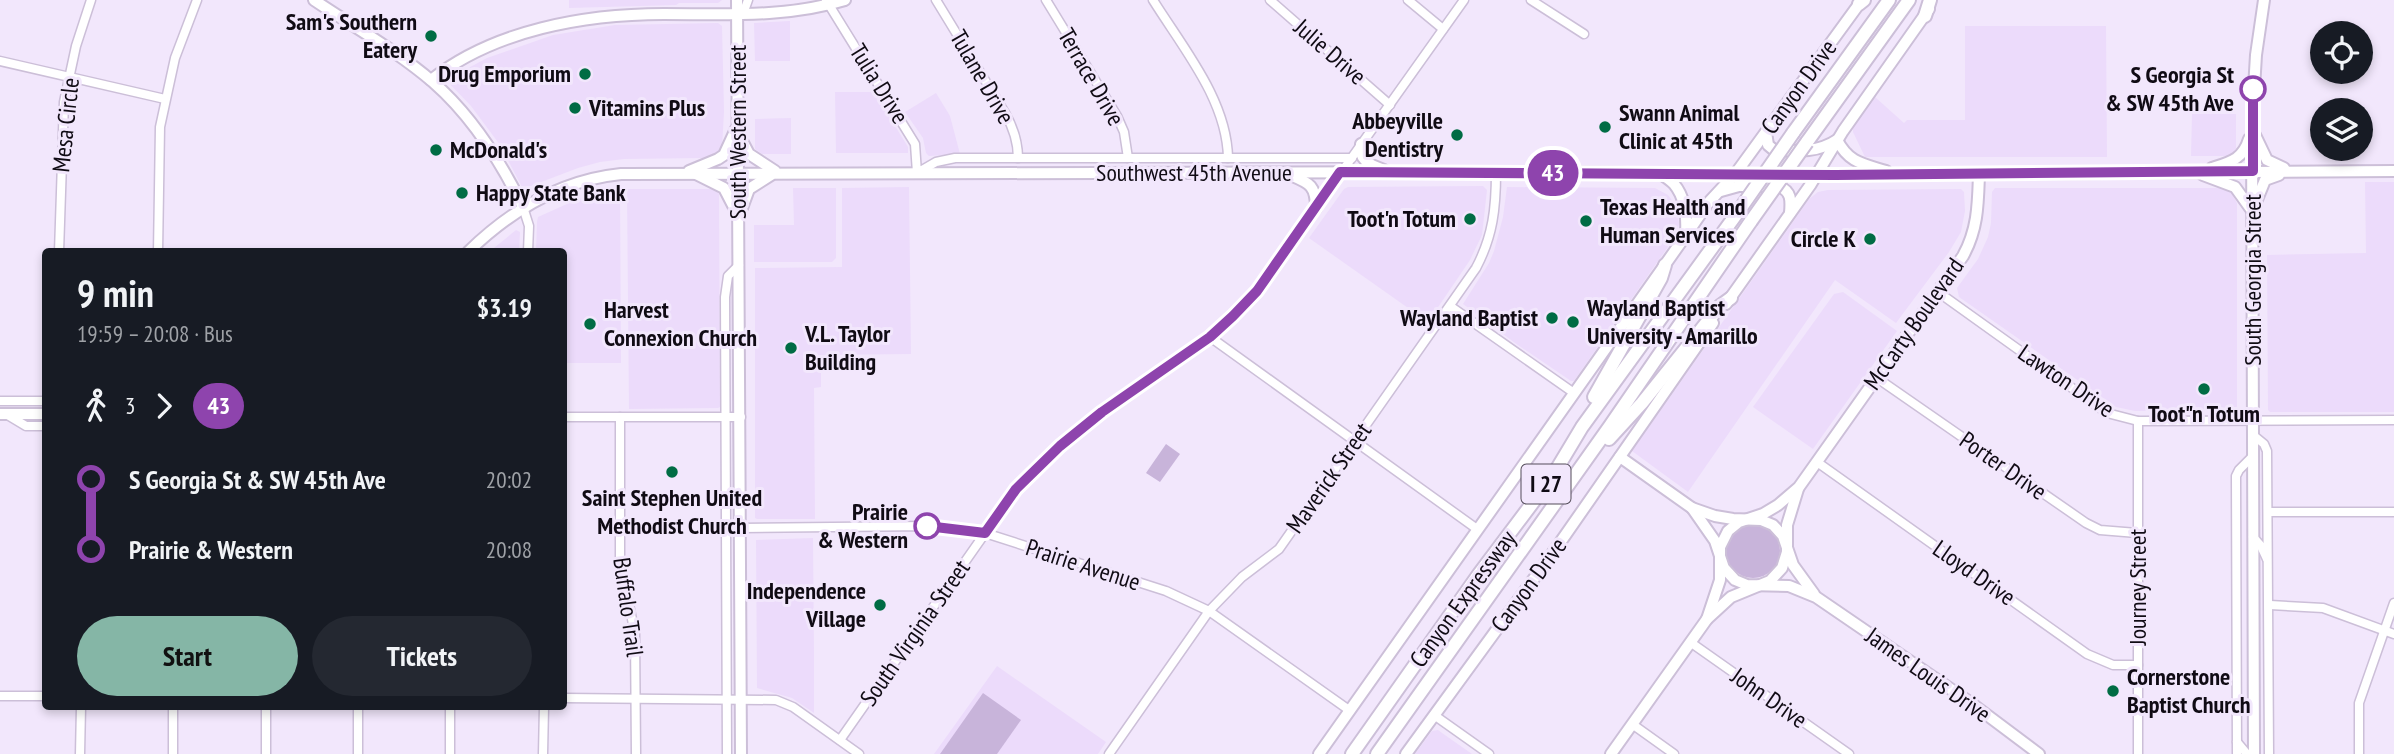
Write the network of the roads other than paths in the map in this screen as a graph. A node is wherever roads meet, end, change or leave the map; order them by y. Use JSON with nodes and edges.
{"nodes":[{"id":1,"x":91,"y":0,"type":"edge"},
{"id":2,"x":197,"y":0,"type":"edge"},
{"id":3,"x":314,"y":0,"type":"edge"},
{"id":4,"x":737,"y":0,"type":"edge"},
{"id":5,"x":748,"y":0,"type":"edge"},
{"id":6,"x":845,"y":0,"type":"edge"},
{"id":7,"x":936,"y":0,"type":"edge"},
{"id":8,"x":1046,"y":0,"type":"edge"},
{"id":9,"x":1153,"y":0,"type":"edge"},
{"id":10,"x":1270,"y":0,"type":"edge"},
{"id":11,"x":1408,"y":0,"type":"edge"},
{"id":12,"x":1464,"y":0,"type":"edge"},
{"id":13,"x":1531,"y":0,"type":"edge"},
{"id":14,"x":1889,"y":0,"type":"edge"},
{"id":15,"x":1909,"y":0,"type":"edge"},
{"id":16,"x":1930,"y":0,"type":"edge"},
{"id":17,"x":1936,"y":0,"type":"edge"},
{"id":18,"x":2264,"y":0,"type":"edge"},
{"id":19,"x":1862,"y":1,"type":"edge"},
{"id":20,"x":828,"y":2,"type":"edge"},
{"id":21,"x":740,"y":14,"type":"junction"},
{"id":22,"x":1925,"y":16,"type":"junction"},
{"id":23,"x":1443,"y":29,"type":"junction"},
{"id":24,"x":1584,"y":34,"type":"dead end"},
{"id":25,"x":0,"y":61,"type":"edge"},
{"id":26,"x":69,"y":77,"type":"junction"},
{"id":27,"x":430,"y":80,"type":"junction"},
{"id":28,"x":165,"y":99,"type":"junction"},
{"id":29,"x":1390,"y":105,"type":"junction"},
{"id":30,"x":2252,"y":122,"type":"junction"},
{"id":31,"x":737,"y":128,"type":"junction"},
{"id":32,"x":1766,"y":132,"type":"junction"},
{"id":33,"x":1837,"y":140,"type":"junction"},
{"id":34,"x":1361,"y":144,"type":"junction"},
{"id":35,"x":1018,"y":158,"type":"junction"},
{"id":36,"x":1128,"y":158,"type":"junction"},
{"id":37,"x":1228,"y":158,"type":"junction"},
{"id":38,"x":1312,"y":158,"type":"junction"},
{"id":39,"x":1352,"y":158,"type":"junction"},
{"id":40,"x":2253,"y":171,"type":"junction"},
{"id":41,"x":2293,"y":171,"type":"junction"},
{"id":42,"x":2394,"y":171,"type":"edge"},
{"id":43,"x":1284,"y":172,"type":"junction"},
{"id":44,"x":1312,"y":172,"type":"junction"},
{"id":45,"x":1340,"y":172,"type":"junction"},
{"id":46,"x":1390,"y":172,"type":"junction"},
{"id":47,"x":1496,"y":172,"type":"junction"},
{"id":48,"x":2198,"y":172,"type":"junction"},
{"id":49,"x":689,"y":173,"type":"junction"},
{"id":50,"x":738,"y":173,"type":"junction"},
{"id":51,"x":777,"y":173,"type":"junction"},
{"id":52,"x":917,"y":173,"type":"junction"},
{"id":53,"x":1660,"y":173,"type":"junction"},
{"id":54,"x":1736,"y":173,"type":"junction"},
{"id":55,"x":1895,"y":174,"type":"junction"},
{"id":56,"x":1979,"y":174,"type":"junction"},
{"id":57,"x":1817,"y":175,"type":"junction"},
{"id":58,"x":1719,"y":191,"type":"junction"},
{"id":59,"x":523,"y":207,"type":"junction"},
{"id":60,"x":1316,"y":208,"type":"junction"},
{"id":61,"x":2253,"y":212,"type":"junction"},
{"id":62,"x":1790,"y":213,"type":"junction"},
{"id":63,"x":739,"y":217,"type":"junction"},
{"id":64,"x":1686,"y":235,"type":"junction"},
{"id":65,"x":59,"y":248,"type":"edge"},
{"id":66,"x":158,"y":248,"type":"edge"},
{"id":67,"x":472,"y":248,"type":"edge"},
{"id":68,"x":528,"y":248,"type":"edge"},
{"id":69,"x":739,"y":265,"type":"junction"},
{"id":70,"x":1664,"y":265,"type":"junction"},
{"id":71,"x":1938,"y":292,"type":"junction"},
{"id":72,"x":1731,"y":298,"type":"junction"},
{"id":73,"x":1450,"y":306,"type":"junction"},
{"id":74,"x":1210,"y":337,"type":"junction"},
{"id":75,"x":1877,"y":378,"type":"junction"},
{"id":76,"x":1574,"y":393,"type":"junction"},
{"id":77,"x":0,"y":401,"type":"edge"},
{"id":78,"x":42,"y":401,"type":"edge"},
{"id":79,"x":3,"y":414,"type":"edge"},
{"id":80,"x":42,"y":414,"type":"edge"},
{"id":81,"x":567,"y":417,"type":"edge"},
{"id":82,"x":620,"y":417,"type":"junction"},
{"id":83,"x":726,"y":418,"type":"junction"},
{"id":84,"x":741,"y":418,"type":"junction"},
{"id":85,"x":2253,"y":420,"type":"junction"},
{"id":86,"x":2394,"y":420,"type":"edge"},
{"id":87,"x":2138,"y":421,"type":"junction"},
{"id":88,"x":42,"y":426,"type":"edge"},
{"id":89,"x":1582,"y":427,"type":"junction"},
{"id":90,"x":2253,"y":435,"type":"junction"},
{"id":91,"x":1354,"y":441,"type":"junction"},
{"id":92,"x":1620,"y":457,"type":"junction"},
{"id":93,"x":2252,"y":457,"type":"junction"},
{"id":94,"x":1818,"y":462,"type":"junction"},
{"id":95,"x":1799,"y":487,"type":"junction"},
{"id":96,"x":1692,"y":508,"type":"junction"},
{"id":97,"x":2268,"y":512,"type":"junction"},
{"id":98,"x":2394,"y":512,"type":"edge"},
{"id":99,"x":1547,"y":514,"type":"junction"},
{"id":100,"x":1750,"y":519,"type":"junction"},
{"id":101,"x":741,"y":528,"type":"junction"},
{"id":102,"x":1477,"y":529,"type":"junction"},
{"id":103,"x":985,"y":533,"type":"junction"},
{"id":104,"x":2137,"y":533,"type":"junction"},
{"id":105,"x":2253,"y":537,"type":"junction"},
{"id":106,"x":1786,"y":545,"type":"junction"},
{"id":107,"x":1721,"y":559,"type":"junction"},
{"id":108,"x":2268,"y":561,"type":"junction"},
{"id":109,"x":1756,"y":585,"type":"junction"},
{"id":110,"x":1816,"y":597,"type":"junction"},
{"id":111,"x":2394,"y":603,"type":"edge"},
{"id":112,"x":2270,"y":605,"type":"junction"},
{"id":113,"x":1209,"y":611,"type":"junction"},
{"id":114,"x":1707,"y":619,"type":"junction"},
{"id":115,"x":2384,"y":630,"type":"junction"},
{"id":116,"x":2394,"y":634,"type":"edge"},
{"id":117,"x":1690,"y":642,"type":"junction"},
{"id":118,"x":726,"y":662,"type":"junction"},
{"id":119,"x":741,"y":662,"type":"junction"},
{"id":120,"x":2138,"y":666,"type":"junction"},
{"id":121,"x":1402,"y":684,"type":"junction"},
{"id":122,"x":0,"y":696,"type":"edge"},
{"id":123,"x":42,"y":696,"type":"edge"},
{"id":124,"x":567,"y":698,"type":"edge"},
{"id":125,"x":636,"y":698,"type":"junction"},
{"id":126,"x":726,"y":698,"type":"junction"},
{"id":127,"x":740,"y":698,"type":"junction"},
{"id":128,"x":80,"y":710,"type":"edge"},
{"id":129,"x":173,"y":710,"type":"edge"},
{"id":130,"x":266,"y":710,"type":"edge"},
{"id":131,"x":358,"y":710,"type":"edge"},
{"id":132,"x":450,"y":710,"type":"edge"},
{"id":133,"x":544,"y":710,"type":"edge"},
{"id":134,"x":1349,"y":710,"type":"junction"},
{"id":135,"x":1434,"y":715,"type":"junction"},
{"id":136,"x":1632,"y":724,"type":"junction"},
{"id":137,"x":839,"y":740,"type":"junction"},
{"id":138,"x":2237,"y":742,"type":"junction"},
{"id":139,"x":80,"y":754,"type":"edge"},
{"id":140,"x":173,"y":754,"type":"edge"},
{"id":141,"x":266,"y":754,"type":"edge"},
{"id":142,"x":358,"y":754,"type":"edge"},
{"id":143,"x":450,"y":754,"type":"edge"},
{"id":144,"x":543,"y":754,"type":"edge"},
{"id":145,"x":636,"y":754,"type":"edge"},
{"id":146,"x":727,"y":754,"type":"edge"},
{"id":147,"x":741,"y":754,"type":"edge"},
{"id":148,"x":859,"y":754,"type":"edge"},
{"id":149,"x":1109,"y":754,"type":"edge"},
{"id":150,"x":1319,"y":754,"type":"edge"},
{"id":151,"x":1343,"y":754,"type":"edge"},
{"id":152,"x":1352,"y":754,"type":"edge"},
{"id":153,"x":1377,"y":754,"type":"edge"},
{"id":154,"x":1406,"y":754,"type":"edge"},
{"id":155,"x":1489,"y":754,"type":"edge"},
{"id":156,"x":1611,"y":754,"type":"edge"},
{"id":157,"x":1674,"y":754,"type":"edge"},
{"id":158,"x":1849,"y":754,"type":"edge"},
{"id":159,"x":2039,"y":754,"type":"edge"},
{"id":160,"x":2138,"y":754,"type":"edge"},
{"id":161,"x":2237,"y":754,"type":"edge"},
{"id":162,"x":2247,"y":754,"type":"edge"},
{"id":163,"x":2253,"y":754,"type":"edge"},
{"id":164,"x":2270,"y":754,"type":"edge"},
{"id":165,"x":2359,"y":754,"type":"edge"}],
"edges":[{"from":1,"to":26,"type":"street","name":"Mesa Circle"},
{"from":2,"to":28,"type":"street"},
{"from":3,"to":27,"type":"main road"},
{"from":4,"to":21,"type":"main road","name":"South Western Street"},
{"from":5,"to":21,"type":"street"},
{"from":6,"to":20,"type":"main road"},
{"from":7,"to":35,"type":"street","name":"Tulane Drive"},
{"from":8,"to":36,"type":"street","name":"Terrace Drive"},
{"from":9,"to":37,"type":"street"},
{"from":10,"to":29,"type":"street","name":"Julie Drive"},
{"from":11,"to":23,"type":"street"},
{"from":12,"to":23,"type":"street","name":"South Virginia Street"},
{"from":13,"to":24,"type":"street"},
{"from":14,"to":89,"type":"highway","name":"Canyon Expressway","number":"I 27","bridge":true},
{"from":15,"to":99,"type":"highway","name":"Canyon Expressway","number":"I 27","bridge":true},
{"from":16,"to":22,"type":"highway"},
{"from":17,"to":22,"type":"main road","name":"Canyon Drive"},
{"from":18,"to":30,"type":"main road","name":"South Georgia Street"},
{"from":19,"to":32,"type":"main road","name":"Canyon Drive"},
{"from":20,"to":21,"type":"main road"},
{"from":20,"to":52,"type":"street","name":"Tulia Drive"},
{"from":21,"to":27,"type":"main road"},
{"from":21,"to":31,"type":"main road","name":"South Western Street"},
{"from":22,"to":33,"type":"main road","name":"Canyon Drive"},
{"from":23,"to":29,"type":"street","name":"South Virginia Street"},
{"from":25,"to":26,"type":"street"},
{"from":26,"to":28,"type":"street"},
{"from":26,"to":65,"type":"street","name":"Mesa Circle"},
{"from":27,"to":59,"type":"main road"},
{"from":28,"to":66,"type":"street"},
{"from":29,"to":34,"type":"street","name":"South Virginia Street"},
{"from":30,"to":40,"type":"main road","name":"South Georgia Street"},
{"from":30,"to":41,"type":"main road"},
{"from":30,"to":48,"type":"main road"},
{"from":31,"to":49,"type":"main road"},
{"from":31,"to":50,"type":"main road","name":"South Western Street"},
{"from":31,"to":51,"type":"main road"},
{"from":32,"to":33,"type":"main road"},
{"from":32,"to":54,"type":"main road","name":"Canyon Drive"},
{"from":33,"to":55,"type":"main road"},
{"from":33,"to":57,"type":"main road","name":"Canyon Drive"},
{"from":34,"to":39,"type":"street","name":"South Virginia Street"},
{"from":34,"to":46,"type":"main road"},
{"from":35,"to":36,"type":"street","name":"Southwest 45th Avenue"},
{"from":35,"to":52,"type":"street","name":"Southwest 45th Avenue"},
{"from":36,"to":37,"type":"street","name":"Southwest 45th Avenue"},
{"from":37,"to":38,"type":"street","name":"Southwest 45th Avenue"},
{"from":38,"to":39,"type":"street","name":"Southwest 45th Avenue"},
{"from":38,"to":44,"type":"street"},
{"from":39,"to":45,"type":"street","name":"South Virginia Street"},
{"from":40,"to":41,"type":"main road","name":"Southwest 45th Avenue"},
{"from":40,"to":48,"type":"main road","name":"Southwest 45th Avenue"},
{"from":40,"to":61,"type":"main road","name":"South Georgia Street"},
{"from":41,"to":42,"type":"main road","name":"Southwest 45th Avenue"},
{"from":41,"to":61,"type":"main road"},
{"from":43,"to":44,"type":"main road","name":"Southwest 45th Avenue"},
{"from":43,"to":52,"type":"main road","name":"Southwest 45th Avenue"},
{"from":43,"to":60,"type":"main road"},
{"from":44,"to":45,"type":"main road","name":"Southwest 45th Avenue"},
{"from":45,"to":46,"type":"main road","name":"Southwest 45th Avenue"},
{"from":45,"to":60,"type":"street","name":"South Virginia Street"},
{"from":46,"to":47,"type":"main road","name":"Southwest 45th Avenue"},
{"from":47,"to":53,"type":"main road","name":"Southwest 45th Avenue"},
{"from":47,"to":73,"type":"street","name":"Maverick Street"},
{"from":48,"to":56,"type":"main road","name":"Southwest 45th Avenue"},
{"from":48,"to":61,"type":"main road"},
{"from":49,"to":50,"type":"main road","name":"Southwest 45th Avenue"},
{"from":49,"to":59,"type":"main road","name":"Southwest 45th Avenue"},
{"from":49,"to":63,"type":"main road"},
{"from":50,"to":51,"type":"main road","name":"Southwest 45th Avenue"},
{"from":50,"to":63,"type":"main road","name":"South Western Street"},
{"from":51,"to":52,"type":"main road","name":"Southwest 45th Avenue"},
{"from":51,"to":63,"type":"main road"},
{"from":53,"to":54,"type":"main road","name":"Southwest 45th Avenue"},
{"from":53,"to":64,"type":"main road"},
{"from":54,"to":57,"type":"main road","name":"Southwest 45th Avenue"},
{"from":54,"to":58,"type":"main road","name":"Canyon Drive"},
{"from":55,"to":56,"type":"main road","name":"Southwest 45th Avenue"},
{"from":55,"to":57,"type":"main road","name":"Southwest 45th Avenue"},
{"from":56,"to":71,"type":"main road","name":"McCarty Boulevard"},
{"from":57,"to":62,"type":"main road","name":"Canyon Drive"},
{"from":58,"to":62,"type":"main road"},
{"from":58,"to":64,"type":"main road","name":"Canyon Drive"},
{"from":59,"to":67,"type":"main road","name":"Southwest 45th Avenue"},
{"from":59,"to":68,"type":"street"},
{"from":60,"to":74,"type":"street","name":"South Virginia Street"},
{"from":61,"to":85,"type":"main road","name":"South Georgia Street"},
{"from":62,"to":72,"type":"main road","name":"Canyon Drive"},
{"from":63,"to":69,"type":"main road","name":"South Western Street"},
{"from":64,"to":70,"type":"main road","name":"Canyon Drive"},
{"from":69,"to":83,"type":"street","name":"South Western Street"},
{"from":69,"to":84,"type":"main road","name":"South Western Street"},
{"from":70,"to":76,"type":"main road","name":"Canyon Drive"},
{"from":70,"to":89,"type":"highway"},
{"from":71,"to":75,"type":"main road","name":"McCarty Boulevard"},
{"from":71,"to":87,"type":"street","name":"Lawton Drive"},
{"from":72,"to":92,"type":"main road","name":"Canyon Drive"},
{"from":72,"to":99,"type":"highway"},
{"from":73,"to":76,"type":"street"},
{"from":73,"to":91,"type":"street","name":"Maverick Street"},
{"from":74,"to":91,"type":"street"},
{"from":74,"to":103,"type":"street","name":"South Virginia Street"},
{"from":75,"to":94,"type":"main road","name":"McCarty Boulevard"},
{"from":75,"to":104,"type":"street","name":"Porter Drive"},
{"from":76,"to":102,"type":"main road","name":"Canyon Drive"},
{"from":77,"to":78,"type":"street"},
{"from":79,"to":80,"type":"main road"},
{"from":79,"to":88,"type":"street"},
{"from":81,"to":82,"type":"street"},
{"from":82,"to":83,"type":"street"},
{"from":82,"to":125,"type":"street","name":"Buffalo Trail"},
{"from":83,"to":84,"type":"street"},
{"from":83,"to":118,"type":"street","name":"South Western Street"},
{"from":84,"to":101,"type":"main road","name":"South Western Street"},
{"from":85,"to":86,"type":"street","name":"Lawton Drive"},
{"from":85,"to":87,"type":"street","name":"Lawton Drive"},
{"from":85,"to":90,"type":"main road","name":"South Georgia Street"},
{"from":87,"to":104,"type":"street","name":"Journey Street"},
{"from":89,"to":121,"type":"highway","name":"Canyon Expressway","number":"I 27"},
{"from":90,"to":93,"type":"main road","name":"South Georgia Street"},
{"from":90,"to":97,"type":"street","name":"South Georgia Street"},
{"from":91,"to":102,"type":"street"},
{"from":91,"to":113,"type":"street","name":"Maverick Street"},
{"from":92,"to":96,"type":"main road","name":"James Louis Drive"},
{"from":92,"to":135,"type":"main road","name":"Canyon Drive"},
{"from":93,"to":105,"type":"main road","name":"South Georgia Street"},
{"from":93,"to":138,"type":"street"},
{"from":94,"to":95,"type":"main road","name":"McCarty Boulevard"},
{"from":94,"to":120,"type":"street","name":"Lloyd Drive"},
{"from":95,"to":100,"type":"main road"},
{"from":95,"to":106,"type":"main road"},
{"from":96,"to":100,"type":"main road","name":"James Louis Drive"},
{"from":96,"to":107,"type":"main road","name":"James Louis Drive"},
{"from":97,"to":98,"type":"street"},
{"from":97,"to":108,"type":"street","name":"South Georgia Street"},
{"from":99,"to":153,"type":"highway","name":"Canyon Expressway","number":"I 27"},
{"from":100,"to":106,"type":"main road","name":"James Louis Drive"},
{"from":100,"to":107,"type":"main road"},
{"from":101,"to":103,"type":"street","name":"Prairie Avenue"},
{"from":101,"to":119,"type":"main road","name":"South Western Street"},
{"from":102,"to":134,"type":"main road","name":"Canyon Drive"},
{"from":103,"to":113,"type":"street","name":"Prairie Avenue"},
{"from":103,"to":137,"type":"street","name":"South Virginia Street"},
{"from":104,"to":120,"type":"street","name":"Journey Street"},
{"from":105,"to":108,"type":"street"},
{"from":105,"to":163,"type":"main road","name":"South Georgia Street"},
{"from":106,"to":109,"type":"main road"},
{"from":106,"to":110,"type":"main road","name":"James Louis Drive"},
{"from":107,"to":109,"type":"main road","name":"James Louis Drive"},
{"from":107,"to":114,"type":"main road"},
{"from":108,"to":112,"type":"street","name":"South Georgia Street"},
{"from":109,"to":110,"type":"main road","name":"James Louis Drive"},
{"from":109,"to":114,"type":"main road"},
{"from":110,"to":159,"type":"main road","name":"James Louis Drive"},
{"from":111,"to":115,"type":"street"},
{"from":112,"to":115,"type":"street"},
{"from":112,"to":164,"type":"street","name":"South Georgia Street"},
{"from":113,"to":134,"type":"street","name":"Prairie Avenue"},
{"from":113,"to":149,"type":"street","name":"Maverick Street"},
{"from":114,"to":117,"type":"main road"},
{"from":115,"to":116,"type":"street"},
{"from":115,"to":165,"type":"street"},
{"from":117,"to":136,"type":"main road"},
{"from":117,"to":158,"type":"street","name":"John Drive"},
{"from":118,"to":119,"type":"street"},
{"from":118,"to":126,"type":"street","name":"South Western Street"},
{"from":119,"to":127,"type":"main road","name":"South Western Street"},
{"from":120,"to":160,"type":"street","name":"Journey Street"},
{"from":121,"to":151,"type":"highway"},
{"from":121,"to":152,"type":"highway","name":"Canyon Expressway","number":"I 27"},
{"from":122,"to":123,"type":"street"},
{"from":124,"to":125,"type":"street"},
{"from":125,"to":126,"type":"street"},
{"from":125,"to":145,"type":"street","name":"Buffalo Trail"},
{"from":126,"to":127,"type":"street"},
{"from":126,"to":146,"type":"street","name":"South Western Street"},
{"from":127,"to":137,"type":"street"},
{"from":127,"to":147,"type":"main road","name":"South Western Street"},
{"from":128,"to":139,"type":"street"},
{"from":129,"to":140,"type":"street"},
{"from":130,"to":141,"type":"street"},
{"from":131,"to":142,"type":"street"},
{"from":132,"to":143,"type":"street"},
{"from":133,"to":144,"type":"street"},
{"from":134,"to":150,"type":"main road","name":"Canyon Drive"},
{"from":135,"to":154,"type":"main road","name":"Canyon Drive"},
{"from":135,"to":155,"type":"street"},
{"from":136,"to":156,"type":"main road"},
{"from":136,"to":157,"type":"street"},
{"from":137,"to":148,"type":"street"},
{"from":138,"to":161,"type":"street"},
{"from":138,"to":162,"type":"street"}]}
